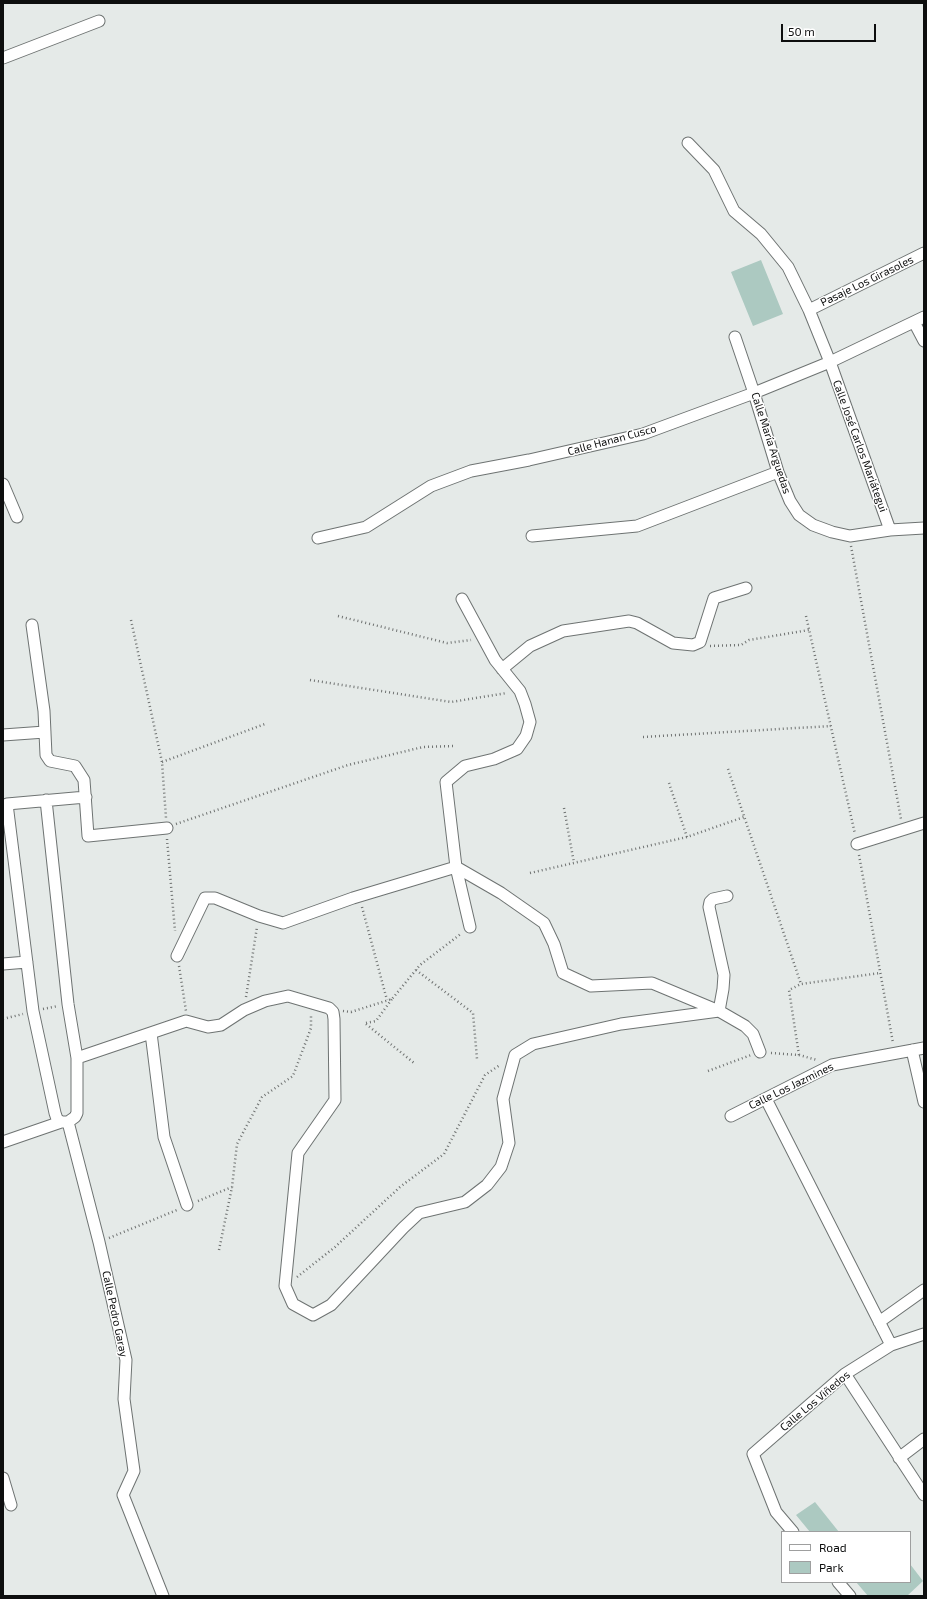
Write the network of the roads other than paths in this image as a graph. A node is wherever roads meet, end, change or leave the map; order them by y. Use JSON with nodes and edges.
{"nodes":[{"id":1,"x":99,"y":21,"type":"dead end"},
{"id":2,"x":3,"y":58,"type":"edge"},
{"id":3,"x":688,"y":143,"type":"dead end"},
{"id":4,"x":924,"y":253,"type":"edge"},
{"id":5,"x":809,"y":310,"type":"junction"},
{"id":6,"x":919,"y":320,"type":"edge"},
{"id":7,"x":735,"y":337,"type":"dead end"},
{"id":8,"x":924,"y":341,"type":"edge"},
{"id":9,"x":830,"y":362,"type":"junction"},
{"id":10,"x":754,"y":392,"type":"junction"},
{"id":11,"x":778,"y":472,"type":"junction"},
{"id":12,"x":3,"y":484,"type":"edge"},
{"id":13,"x":17,"y":517,"type":"dead end"},
{"id":14,"x":924,"y":528,"type":"edge"},
{"id":15,"x":890,"y":530,"type":"junction"},
{"id":16,"x":532,"y":536,"type":"dead end"},
{"id":17,"x":318,"y":538,"type":"dead end"},
{"id":18,"x":746,"y":588,"type":"dead end"},
{"id":19,"x":462,"y":599,"type":"dead end"},
{"id":20,"x":32,"y":625,"type":"dead end"},
{"id":21,"x":502,"y":669,"type":"junction"},
{"id":22,"x":45,"y":732,"type":"junction"},
{"id":23,"x":3,"y":735,"type":"edge"},
{"id":24,"x":86,"y":797,"type":"junction"},
{"id":25,"x":46,"y":800,"type":"junction"},
{"id":26,"x":924,"y":823,"type":"edge"},
{"id":27,"x":167,"y":828,"type":"road end"},
{"id":28,"x":857,"y":844,"type":"dead end"},
{"id":29,"x":456,"y":867,"type":"junction"},
{"id":30,"x":727,"y":896,"type":"dead end"},
{"id":31,"x":470,"y":927,"type":"road end"},
{"id":32,"x":177,"y":956,"type":"dead end"},
{"id":33,"x":27,"y":962,"type":"junction"},
{"id":34,"x":3,"y":964,"type":"edge"},
{"id":35,"x":719,"y":1012,"type":"junction"},
{"id":36,"x":150,"y":1033,"type":"junction"},
{"id":37,"x":924,"y":1048,"type":"edge"},
{"id":38,"x":912,"y":1050,"type":"junction"},
{"id":39,"x":760,"y":1052,"type":"dead end"},
{"id":40,"x":78,"y":1058,"type":"junction"},
{"id":41,"x":766,"y":1099,"type":"junction"},
{"id":42,"x":924,"y":1102,"type":"edge"},
{"id":43,"x":731,"y":1116,"type":"dead end"},
{"id":44,"x":65,"y":1122,"type":"junction"},
{"id":45,"x":3,"y":1142,"type":"edge"},
{"id":46,"x":187,"y":1205,"type":"road end"},
{"id":47,"x":924,"y":1290,"type":"edge"},
{"id":48,"x":879,"y":1322,"type":"junction"},
{"id":49,"x":924,"y":1334,"type":"edge"},
{"id":50,"x":891,"y":1345,"type":"junction"},
{"id":51,"x":845,"y":1374,"type":"junction"},
{"id":52,"x":924,"y":1439,"type":"edge"},
{"id":53,"x":899,"y":1458,"type":"junction"},
{"id":54,"x":3,"y":1478,"type":"edge"},
{"id":55,"x":924,"y":1495,"type":"edge"},
{"id":56,"x":11,"y":1505,"type":"dead end"},
{"id":57,"x":792,"y":1531,"type":"edge"},
{"id":58,"x":839,"y":1583,"type":"edge"},
{"id":59,"x":163,"y":1596,"type":"edge"},
{"id":60,"x":850,"y":1596,"type":"edge"}],
"edges":[{"from":1,"to":2,"type":"street"},
{"from":3,"to":5,"type":"street","name":"Calle José Carlos Mariátegui"},
{"from":4,"to":5,"type":"street","name":"Pasaje Los Girasoles"},
{"from":5,"to":9,"type":"street","name":"Calle José Carlos Mariátegui"},
{"from":6,"to":8,"type":"street"},
{"from":6,"to":9,"type":"street","name":"Calle Hanan Cusco"},
{"from":7,"to":10,"type":"street","name":"Calle María Arguedas"},
{"from":9,"to":10,"type":"street","name":"Calle Hanan Cusco"},
{"from":9,"to":15,"type":"street","name":"Calle José Carlos Mariátegui"},
{"from":10,"to":11,"type":"street","name":"Calle María Arguedas"},
{"from":10,"to":17,"type":"street","name":"Calle Hanan Cusco"},
{"from":11,"to":15,"type":"street","name":"Calle María Arguedas"},
{"from":11,"to":16,"type":"street"},
{"from":12,"to":13,"type":"street"},
{"from":14,"to":15,"type":"street","name":"Calle María Arguedas"},
{"from":18,"to":21,"type":"street"},
{"from":19,"to":21,"type":"street"},
{"from":20,"to":22,"type":"street"},
{"from":21,"to":29,"type":"street"},
{"from":22,"to":23,"type":"street"},
{"from":22,"to":24,"type":"street"},
{"from":24,"to":25,"type":"street"},
{"from":24,"to":27,"type":"street"},
{"from":25,"to":33,"type":"street","name":"Calle Pedro Garay"},
{"from":25,"to":40,"type":"street"},
{"from":26,"to":28,"type":"street"},
{"from":29,"to":31,"type":"street"},
{"from":29,"to":32,"type":"street"},
{"from":29,"to":35,"type":"street"},
{"from":30,"to":35,"type":"street"},
{"from":33,"to":34,"type":"street"},
{"from":33,"to":44,"type":"street","name":"Calle Pedro Garay"},
{"from":35,"to":36,"type":"street"},
{"from":35,"to":39,"type":"street"},
{"from":36,"to":40,"type":"street"},
{"from":36,"to":46,"type":"street"},
{"from":37,"to":38,"type":"street","name":"Calle Los Jazmines"},
{"from":38,"to":41,"type":"street","name":"Calle Los Jazmines"},
{"from":38,"to":42,"type":"street"},
{"from":40,"to":44,"type":"street"},
{"from":41,"to":43,"type":"street","name":"Calle Los Jazmines"},
{"from":41,"to":48,"type":"street"},
{"from":44,"to":45,"type":"street"},
{"from":44,"to":59,"type":"street","name":"Calle Pedro Garay"},
{"from":47,"to":48,"type":"street"},
{"from":48,"to":50,"type":"street"},
{"from":49,"to":50,"type":"street","name":"Calle Los Viñedos"},
{"from":50,"to":51,"type":"street","name":"Calle Los Viñedos"},
{"from":51,"to":53,"type":"street"},
{"from":51,"to":57,"type":"street","name":"Calle Los Viñedos"},
{"from":52,"to":53,"type":"street"},
{"from":53,"to":55,"type":"street"},
{"from":54,"to":56,"type":"street"},
{"from":58,"to":60,"type":"street"}]}
